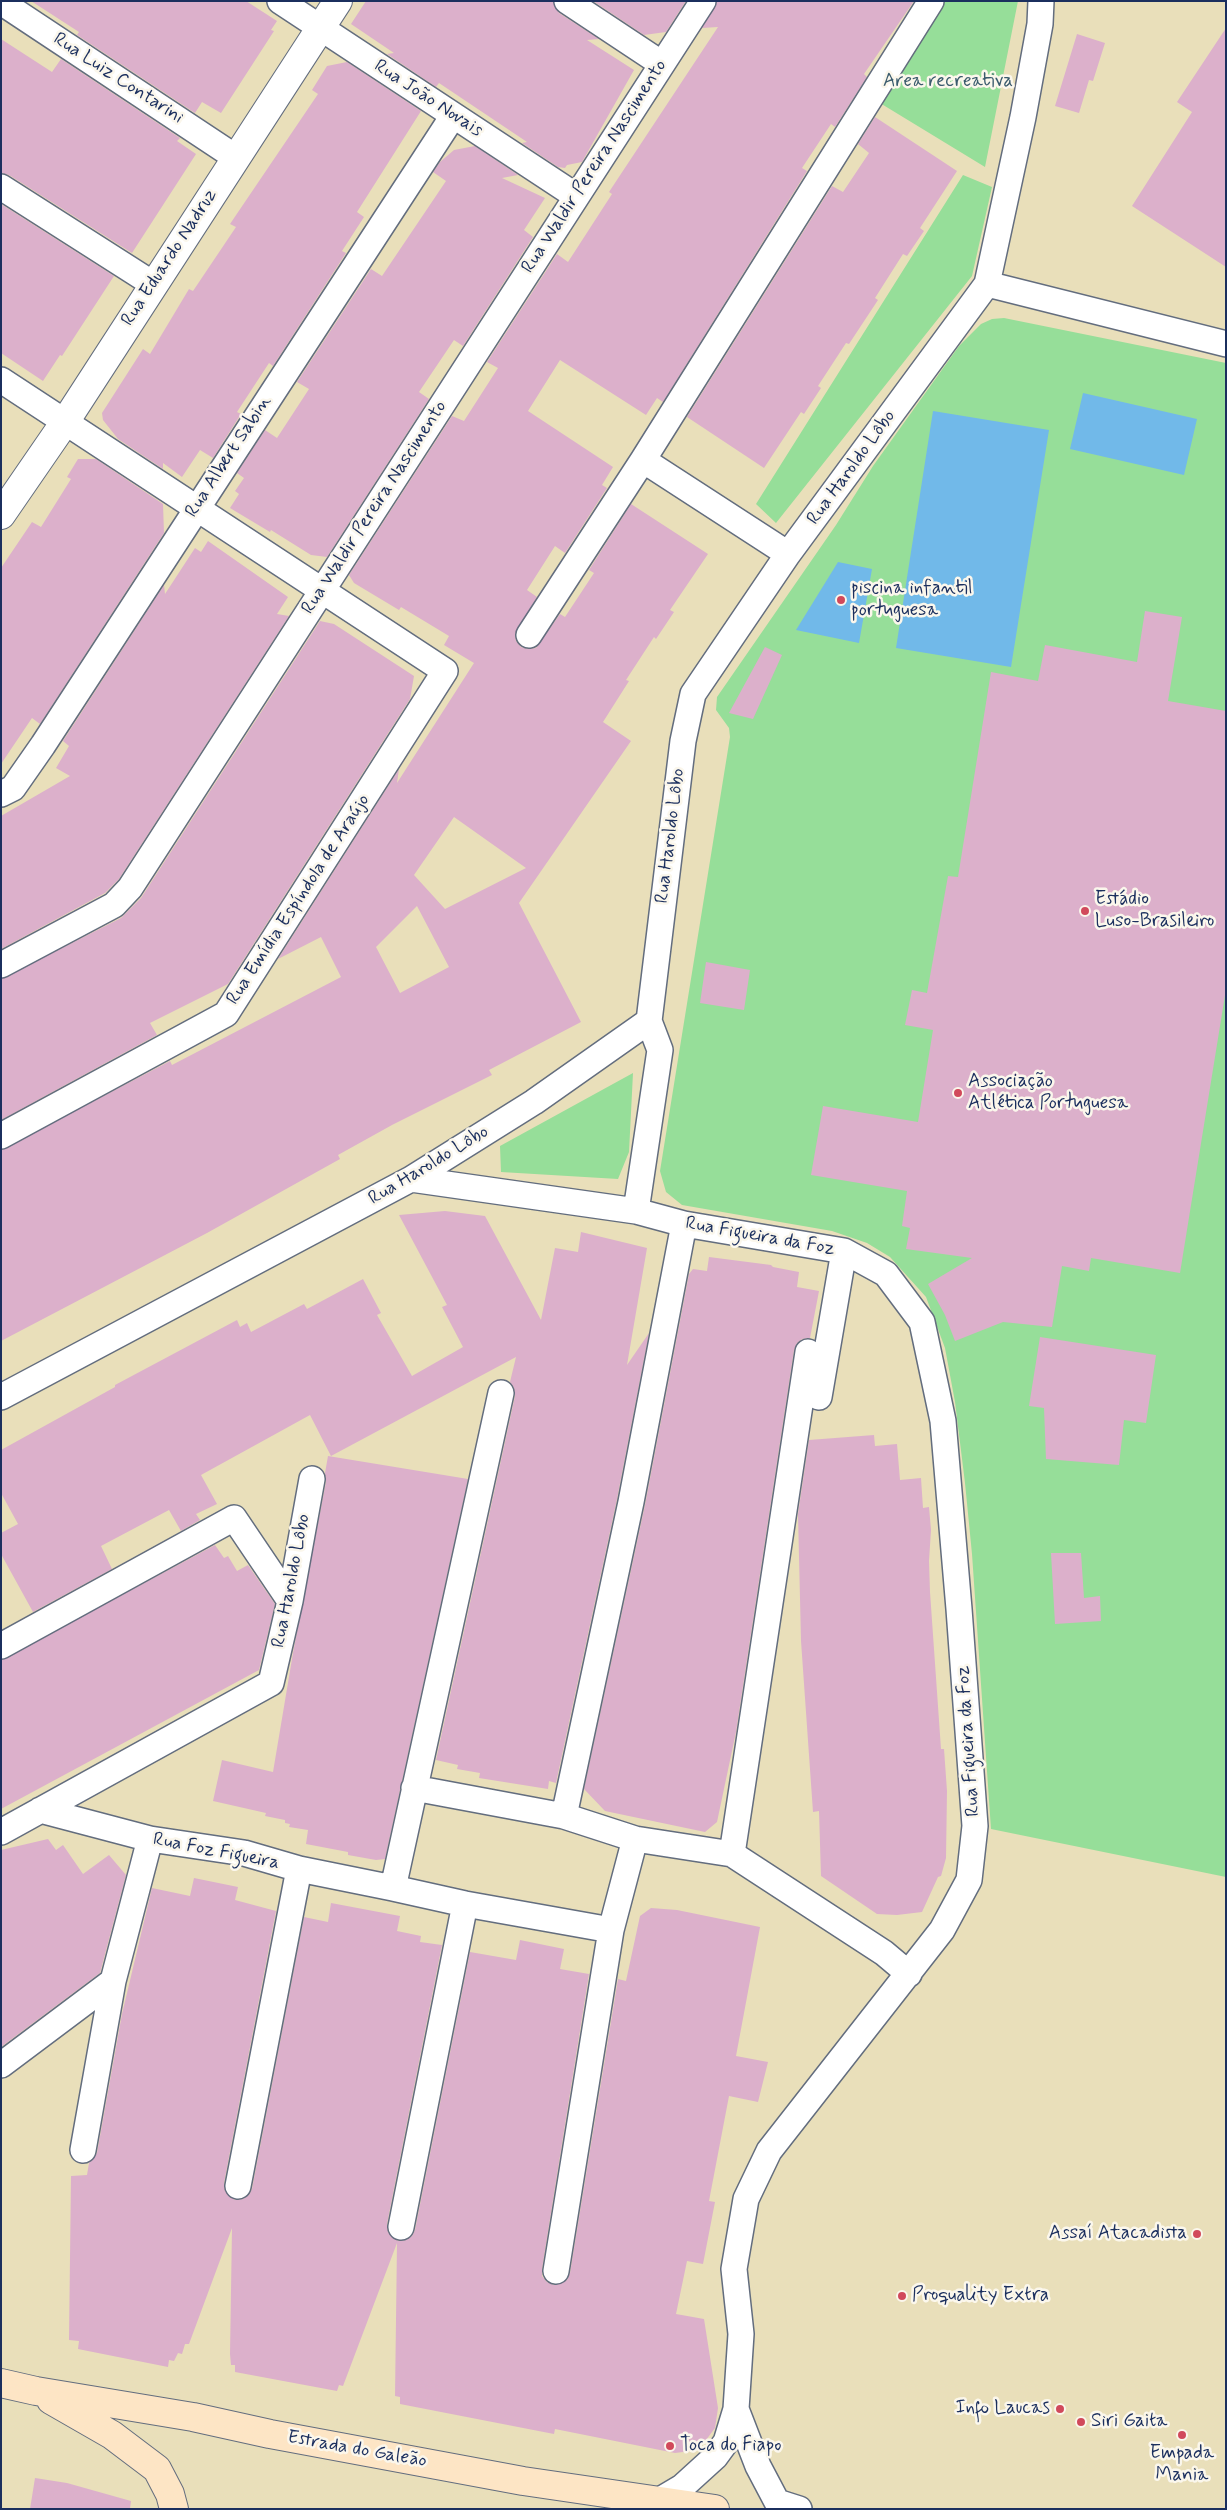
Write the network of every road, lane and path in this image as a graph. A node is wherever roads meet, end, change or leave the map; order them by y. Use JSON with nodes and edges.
{"nodes":[{"id":1,"x":280,"y":1,"type":"edge"},
{"id":2,"x":338,"y":1,"type":"edge"},
{"id":3,"x":567,"y":1,"type":"edge"},
{"id":4,"x":703,"y":1,"type":"edge"},
{"id":5,"x":930,"y":1,"type":"edge"},
{"id":6,"x":1,"y":2,"type":"edge"},
{"id":7,"x":1045,"y":4,"type":"edge"},
{"id":8,"x":320,"y":28,"type":"junction"},
{"id":9,"x":662,"y":64,"type":"junction"},
{"id":10,"x":453,"y":116,"type":"junction"},
{"id":11,"x":235,"y":157,"type":"junction"},
{"id":12,"x":1,"y":187,"type":"edge"},
{"id":13,"x":576,"y":196,"type":"junction"},
{"id":14,"x":153,"y":284,"type":"junction"},
{"id":15,"x":987,"y":284,"type":"junction"},
{"id":16,"x":1226,"y":344,"type":"edge"},
{"id":17,"x":1,"y":380,"type":"edge"},
{"id":18,"x":65,"y":422,"type":"junction"},
{"id":19,"x":643,"y":460,"type":"junction"},
{"id":20,"x":196,"y":508,"type":"junction"},
{"id":21,"x":1,"y":515,"type":"edge"},
{"id":22,"x":788,"y":554,"type":"junction"},
{"id":23,"x":323,"y":590,"type":"junction"},
{"id":24,"x":529,"y":635,"type":"dead end"},
{"id":25,"x":1,"y":794,"type":"edge"},
{"id":26,"x":1,"y":965,"type":"edge"},
{"id":27,"x":649,"y":1021,"type":"junction"},
{"id":28,"x":1,"y":1136,"type":"edge"},
{"id":29,"x":410,"y":1179,"type":"junction"},
{"id":30,"x":636,"y":1211,"type":"junction"},
{"id":31,"x":684,"y":1224,"type":"junction"},
{"id":32,"x":844,"y":1251,"type":"junction"},
{"id":33,"x":808,"y":1352,"type":"dead end"},
{"id":34,"x":501,"y":1393,"type":"dead end"},
{"id":35,"x":1,"y":1397,"type":"edge"},
{"id":36,"x":814,"y":1424,"type":"dead end"},
{"id":37,"x":312,"y":1479,"type":"dead end"},
{"id":38,"x":290,"y":1601,"type":"junction"},
{"id":39,"x":1,"y":1646,"type":"edge"},
{"id":40,"x":414,"y":1788,"type":"junction"},
{"id":41,"x":40,"y":1810,"type":"junction"},
{"id":42,"x":564,"y":1816,"type":"junction"},
{"id":43,"x":1,"y":1832,"type":"edge"},
{"id":44,"x":150,"y":1839,"type":"junction"},
{"id":45,"x":635,"y":1839,"type":"junction"},
{"id":46,"x":732,"y":1854,"type":"junction"},
{"id":47,"x":299,"y":1869,"type":"junction"},
{"id":48,"x":393,"y":1888,"type":"junction"},
{"id":49,"x":465,"y":1904,"type":"junction"},
{"id":50,"x":611,"y":1930,"type":"junction"},
{"id":51,"x":909,"y":1974,"type":"junction"},
{"id":52,"x":113,"y":1981,"type":"junction"},
{"id":53,"x":1,"y":2065,"type":"edge"},
{"id":54,"x":83,"y":2150,"type":"dead end"},
{"id":55,"x":238,"y":2186,"type":"dead end"},
{"id":56,"x":401,"y":2227,"type":"dead end"},
{"id":57,"x":556,"y":2271,"type":"dead end"},
{"id":58,"x":1,"y":2383,"type":"edge"},
{"id":59,"x":36,"y":2391,"type":"junction"},
{"id":60,"x":736,"y":2409,"type":"junction"},
{"id":61,"x":660,"y":2500,"type":"junction"},
{"id":62,"x":174,"y":2509,"type":"edge"},
{"id":63,"x":715,"y":2509,"type":"edge"},
{"id":64,"x":799,"y":2509,"type":"edge"}],
"edges":[{"from":1,"to":8,"type":"street","name":"Rua João Novais"},
{"from":2,"to":8,"type":"street","name":"Rua Eduardo Nadruz"},
{"from":3,"to":9,"type":"street"},
{"from":4,"to":9,"type":"street","name":"Rua Waldir Pereira Nascimento"},
{"from":5,"to":19,"type":"street"},
{"from":6,"to":11,"type":"street","name":"Rua Luiz Contarini"},
{"from":7,"to":15,"type":"street","name":"Rua Haroldo Lôbo"},
{"from":8,"to":10,"type":"street","name":"Rua João Novais"},
{"from":8,"to":11,"type":"street","name":"Rua Eduardo Nadruz"},
{"from":9,"to":13,"type":"street","name":"Rua Waldir Pereira Nascimento"},
{"from":10,"to":13,"type":"street","name":"Rua João Novais"},
{"from":10,"to":20,"type":"street","name":"Rua Albert Sabin"},
{"from":11,"to":14,"type":"street","name":"Rua Eduardo Nadruz"},
{"from":12,"to":14,"type":"street"},
{"from":13,"to":23,"type":"street","name":"Rua Waldir Pereira Nascimento"},
{"from":14,"to":18,"type":"street","name":"Rua Eduardo Nadruz"},
{"from":15,"to":16,"type":"street"},
{"from":15,"to":22,"type":"street","name":"Rua Haroldo Lôbo"},
{"from":17,"to":18,"type":"street"},
{"from":18,"to":20,"type":"street"},
{"from":18,"to":21,"type":"street","name":"Rua Eduardo Nadruz"},
{"from":19,"to":22,"type":"street"},
{"from":19,"to":24,"type":"street"},
{"from":20,"to":23,"type":"street"},
{"from":20,"to":25,"type":"street","name":"Rua Albert Sabin"},
{"from":22,"to":27,"type":"street","name":"Rua Haroldo Lôbo"},
{"from":23,"to":26,"type":"street","name":"Rua Waldir Pereira Nascimento"},
{"from":23,"to":28,"type":"street","name":"Rua Emídia Espíndola de Araújo"},
{"from":27,"to":29,"type":"street","name":"Rua Haroldo Lôbo"},
{"from":27,"to":30,"type":"street"},
{"from":29,"to":30,"type":"street","name":"Rua Figueira da Foz"},
{"from":29,"to":35,"type":"street","name":"Rua Haroldo Lôbo"},
{"from":30,"to":31,"type":"street","name":"Rua Figueira da Foz"},
{"from":31,"to":32,"type":"street","name":"Rua Figueira da Foz"},
{"from":31,"to":42,"type":"street"},
{"from":32,"to":36,"type":"street"},
{"from":32,"to":51,"type":"street","name":"Rua Figueira da Foz"},
{"from":33,"to":46,"type":"street"},
{"from":34,"to":40,"type":"street"},
{"from":37,"to":38,"type":"street","name":"Rua Haroldo Lôbo"},
{"from":38,"to":39,"type":"street"},
{"from":38,"to":41,"type":"street","name":"Rua Haroldo Lôbo"},
{"from":40,"to":42,"type":"street"},
{"from":40,"to":48,"type":"street"},
{"from":41,"to":43,"type":"street"},
{"from":41,"to":44,"type":"street","name":"Rua Foz Figueira"},
{"from":42,"to":45,"type":"street"},
{"from":44,"to":47,"type":"street","name":"Rua Foz Figueira"},
{"from":44,"to":52,"type":"street"},
{"from":45,"to":46,"type":"street"},
{"from":45,"to":50,"type":"street"},
{"from":46,"to":51,"type":"street"},
{"from":47,"to":48,"type":"street","name":"Rua Foz Figueira"},
{"from":47,"to":55,"type":"street"},
{"from":48,"to":49,"type":"street","name":"Rua Foz Figueira"},
{"from":49,"to":50,"type":"street","name":"Rua Foz Figueira"},
{"from":49,"to":56,"type":"street"},
{"from":50,"to":57,"type":"street"},
{"from":51,"to":60,"type":"street","name":"Rua Figueira da Foz"},
{"from":52,"to":53,"type":"street"},
{"from":52,"to":54,"type":"street"},
{"from":58,"to":59,"type":"main road","name":"Estrada do Galeão"},
{"from":59,"to":61,"type":"main road","name":"Estrada do Galeão"},
{"from":59,"to":62,"type":"main road"},
{"from":60,"to":61,"type":"street","name":"Rua Figueira da Foz"},
{"from":60,"to":64,"type":"street","name":"Rua Figueira da Foz"},
{"from":61,"to":63,"type":"main road","name":"Estrada do Galeão"}]}
